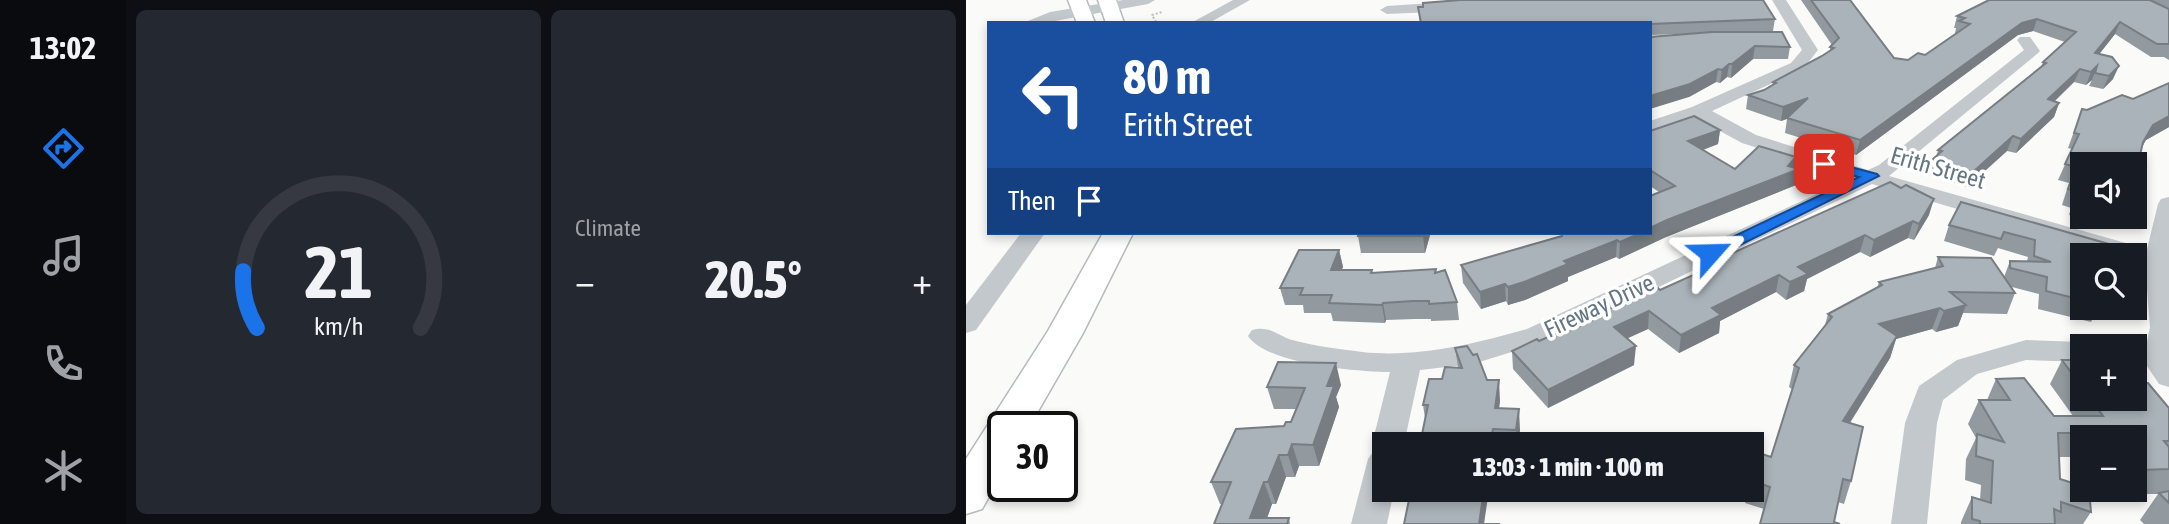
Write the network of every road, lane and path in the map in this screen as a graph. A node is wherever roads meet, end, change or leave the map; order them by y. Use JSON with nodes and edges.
{"nodes":[{"id":1,"x":1148,"y":0,"type":"edge"},
{"id":2,"x":1243,"y":0,"type":"edge"},
{"id":3,"x":1505,"y":0,"type":"edge"},
{"id":4,"x":1779,"y":0,"type":"edge"},
{"id":5,"x":1110,"y":10,"type":"edge"},
{"id":6,"x":1387,"y":10,"type":"dead end"},
{"id":7,"x":1081,"y":11,"type":"edge"},
{"id":8,"x":1162,"y":12,"type":"dead end"},
{"id":9,"x":1038,"y":21,"type":"edge"},
{"id":10,"x":1155,"y":21,"type":"edge"},
{"id":11,"x":1202,"y":21,"type":"edge"},
{"id":12,"x":2025,"y":40,"type":"dead end"},
{"id":13,"x":1698,"y":111,"type":"junction"},
{"id":14,"x":1652,"y":126,"type":"edge"},
{"id":15,"x":1872,"y":176,"type":"junction"},
{"id":16,"x":2169,"y":204,"type":"edge"},
{"id":17,"x":1032,"y":235,"type":"edge"},
{"id":18,"x":1117,"y":235,"type":"edge"},
{"id":19,"x":2163,"y":261,"type":"edge"},
{"id":20,"x":966,"y":324,"type":"edge"},
{"id":21,"x":1262,"y":336,"type":"dead end"},
{"id":22,"x":2070,"y":352,"type":"edge"},
{"id":23,"x":1407,"y":362,"type":"junction"},
{"id":24,"x":2154,"y":365,"type":"edge"},
{"id":25,"x":1018,"y":411,"type":"edge"},
{"id":26,"x":1391,"y":432,"type":"edge"},
{"id":27,"x":987,"y":461,"type":"edge"},
{"id":28,"x":966,"y":496,"type":"edge"},
{"id":29,"x":1374,"y":502,"type":"edge"},
{"id":30,"x":1369,"y":524,"type":"edge"},
{"id":31,"x":1909,"y":524,"type":"edge"}],
"edges":[{"from":1,"to":5,"type":"street"},
{"from":2,"to":11,"type":"street"},
{"from":3,"to":6,"type":"street"},
{"from":4,"to":13,"type":"street"},
{"from":5,"to":7,"type":"street"},
{"from":7,"to":9,"type":"street"},
{"from":8,"to":10,"type":"path"},
{"from":12,"to":15,"type":"street","name":"Fireway Drive"},
{"from":13,"to":14,"type":"street"},
{"from":13,"to":15,"type":"street","name":"Erith Street"},
{"from":15,"to":19,"type":"street","name":"Erith Street"},
{"from":15,"to":23,"type":"street","name":"Fireway Drive"},
{"from":16,"to":19,"type":"street"},
{"from":17,"to":20,"type":"street"},
{"from":18,"to":25,"type":"main road"},
{"from":19,"to":24,"type":"street"},
{"from":21,"to":23,"type":"street","name":"Fireway Drive"},
{"from":22,"to":31,"type":"street"},
{"from":23,"to":26,"type":"street"},
{"from":27,"to":28,"type":"main road"},
{"from":29,"to":30,"type":"street"}]}
